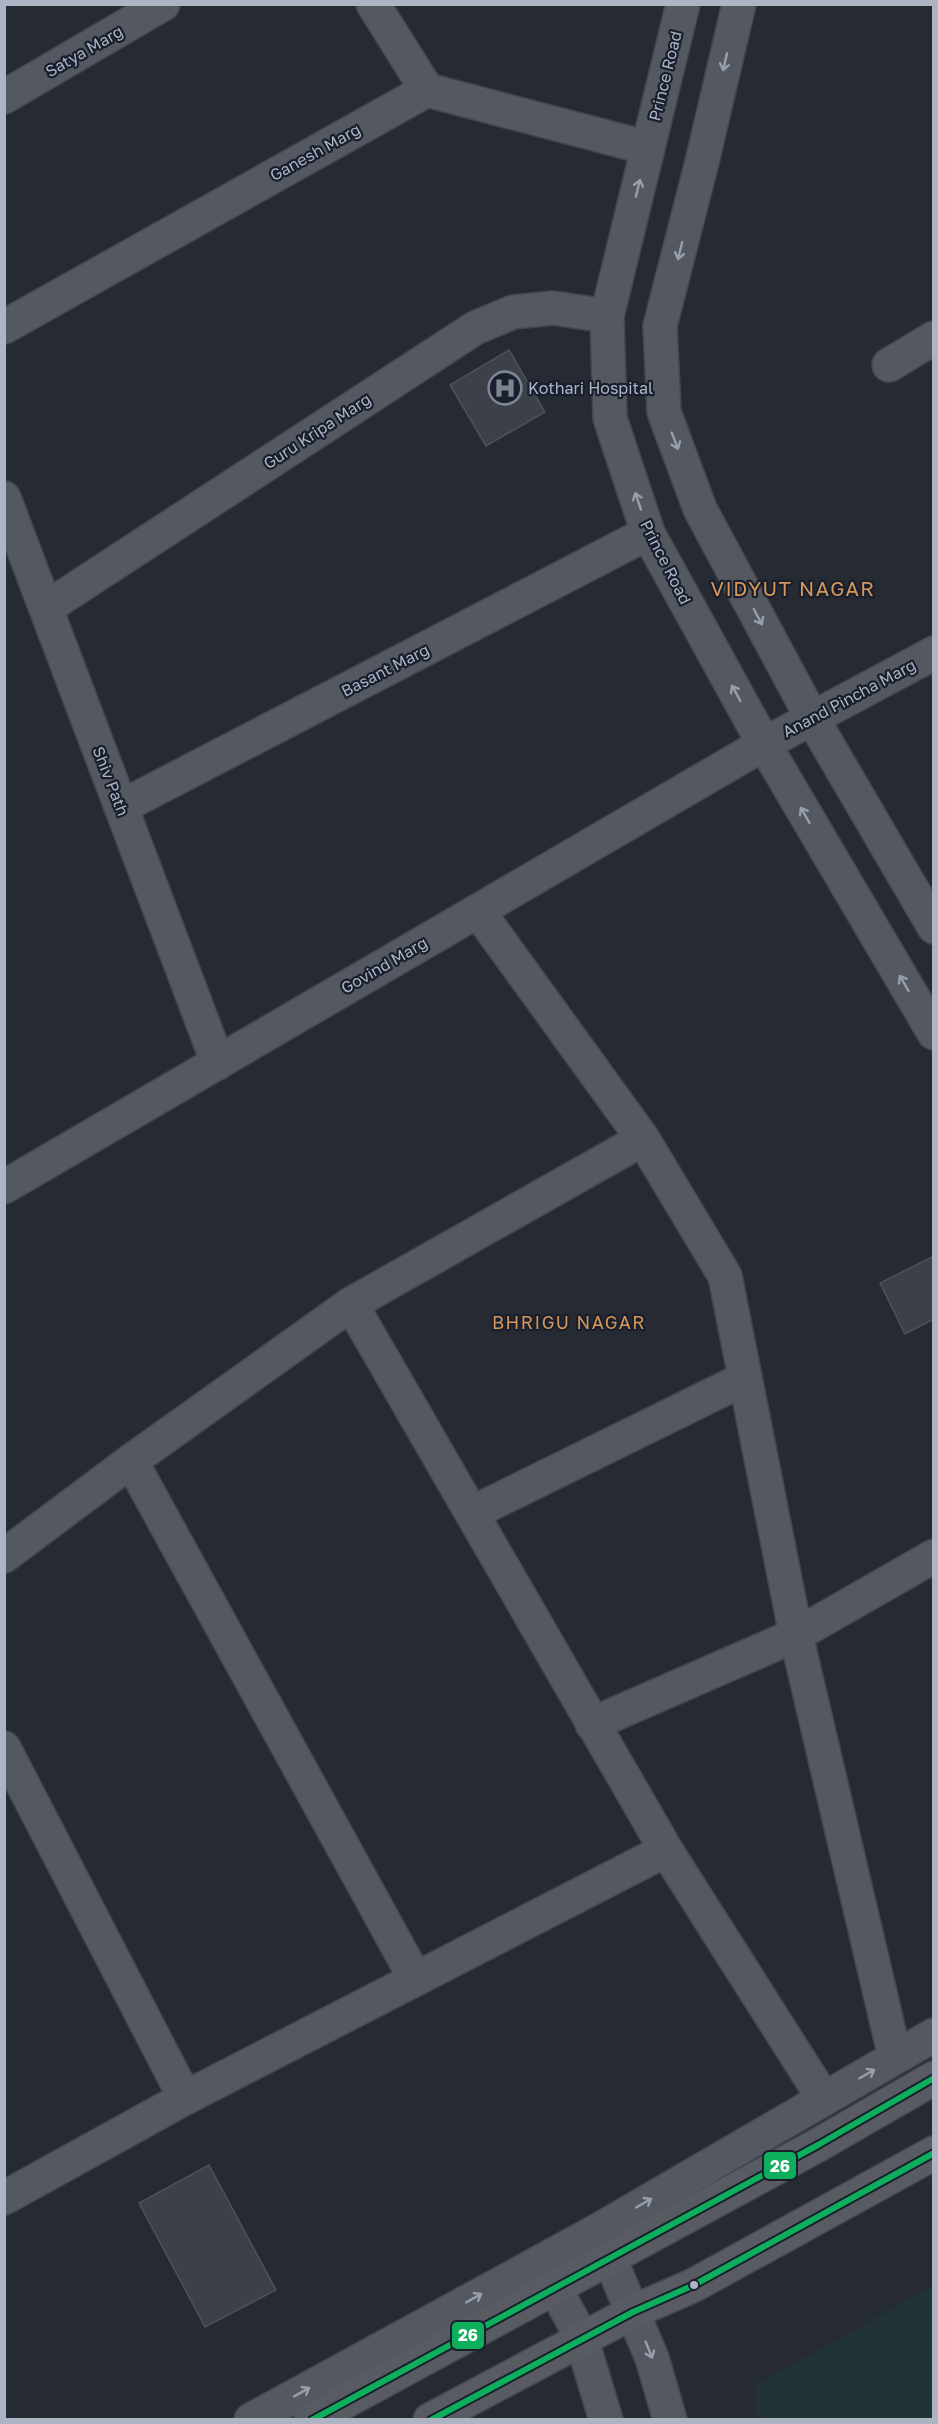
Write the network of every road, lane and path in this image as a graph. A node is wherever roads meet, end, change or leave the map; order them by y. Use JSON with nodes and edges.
{"nodes":[{"id":1,"x":163,"y":4,"type":"edge"},
{"id":2,"x":373,"y":4,"type":"edge"},
{"id":3,"x":683,"y":4,"type":"edge"},
{"id":4,"x":739,"y":4,"type":"edge"},
{"id":5,"x":427,"y":90,"type":"junction"},
{"id":6,"x":4,"y":97,"type":"edge"},
{"id":7,"x":648,"y":148,"type":"junction"},
{"id":8,"x":607,"y":316,"type":"junction"},
{"id":9,"x":4,"y":327,"type":"edge"},
{"id":10,"x":933,"y":338,"type":"edge"},
{"id":11,"x":890,"y":365,"type":"dead end"},
{"id":12,"x":4,"y":498,"type":"edge"},
{"id":13,"x":648,"y":533,"type":"junction"},
{"id":14,"x":46,"y":608,"type":"junction"},
{"id":15,"x":933,"y":653,"type":"edge"},
{"id":16,"x":813,"y":718,"type":"junction"},
{"id":17,"x":764,"y":744,"type":"junction"},
{"id":18,"x":121,"y":807,"type":"junction"},
{"id":19,"x":478,"y":911,"type":"junction"},
{"id":20,"x":933,"y":927,"type":"edge"},
{"id":21,"x":933,"y":1033,"type":"edge"},
{"id":22,"x":218,"y":1063,"type":"junction"},
{"id":23,"x":643,"y":1138,"type":"junction"},
{"id":24,"x":4,"y":1187,"type":"edge"},
{"id":25,"x":351,"y":1304,"type":"junction"},
{"id":26,"x":744,"y":1379,"type":"junction"},
{"id":27,"x":131,"y":1461,"type":"junction"},
{"id":28,"x":472,"y":1513,"type":"junction"},
{"id":29,"x":4,"y":1556,"type":"edge"},
{"id":30,"x":933,"y":1556,"type":"edge"},
{"id":31,"x":796,"y":1635,"type":"junction"},
{"id":32,"x":592,"y":1724,"type":"junction"},
{"id":33,"x":4,"y":1748,"type":"edge"},
{"id":34,"x":666,"y":1850,"type":"junction"},
{"id":35,"x":415,"y":1978,"type":"junction"},
{"id":36,"x":933,"y":2035,"type":"edge"},
{"id":37,"x":895,"y":2057,"type":"junction"},
{"id":38,"x":933,"y":2078,"type":"edge"},
{"id":39,"x":185,"y":2098,"type":"junction"},
{"id":40,"x":824,"y":2099,"type":"junction"},
{"id":41,"x":933,"y":2153,"type":"edge"},
{"id":42,"x":4,"y":2198,"type":"edge"},
{"id":43,"x":602,"y":2244,"type":"junction"},
{"id":44,"x":545,"y":2275,"type":"junction"},
{"id":45,"x":633,"y":2312,"type":"junction"},
{"id":46,"x":581,"y":2339,"type":"junction"},
{"id":47,"x":251,"y":2420,"type":"edge"},
{"id":48,"x":311,"y":2420,"type":"edge"},
{"id":49,"x":430,"y":2420,"type":"edge"},
{"id":50,"x":606,"y":2420,"type":"edge"},
{"id":51,"x":670,"y":2420,"type":"edge"}],
"edges":[{"from":1,"to":6,"type":"street","name":"Satya Marg"},
{"from":2,"to":5,"type":"street"},
{"from":3,"to":7,"type":"street","name":"Prince Road"},
{"from":4,"to":16,"type":"street","one_way":true},
{"from":5,"to":7,"type":"street"},
{"from":5,"to":9,"type":"street","name":"Ganesh Marg"},
{"from":8,"to":7,"type":"street","name":"Prince Road","one_way":true},
{"from":13,"to":8,"type":"street","name":"Prince Road","one_way":true},
{"from":8,"to":14,"type":"street","name":"Guru Kripa Marg"},
{"from":10,"to":11,"type":"street"},
{"from":12,"to":14,"type":"street","name":"Shiv Path"},
{"from":17,"to":13,"type":"street","name":"Prince Road","one_way":true},
{"from":13,"to":18,"type":"street","name":"Basant Marg"},
{"from":14,"to":18,"type":"street","name":"Shiv Path"},
{"from":15,"to":16,"type":"street","name":"Anand Pincha Marg"},
{"from":16,"to":17,"type":"street","name":"Anand Pincha Marg"},
{"from":16,"to":20,"type":"street"},
{"from":17,"to":19,"type":"street","name":"Govind Marg"},
{"from":21,"to":17,"type":"street","name":"Prince Road","one_way":true},
{"from":18,"to":22,"type":"street","name":"Shiv Path"},
{"from":19,"to":22,"type":"street","name":"Govind Marg"},
{"from":19,"to":23,"type":"street"},
{"from":22,"to":24,"type":"street","name":"Govind Marg"},
{"from":23,"to":25,"type":"street"},
{"from":23,"to":26,"type":"street"},
{"from":25,"to":27,"type":"street"},
{"from":25,"to":28,"type":"street"},
{"from":26,"to":28,"type":"street"},
{"from":26,"to":31,"type":"street"},
{"from":27,"to":29,"type":"street"},
{"from":27,"to":35,"type":"street"},
{"from":28,"to":32,"type":"street"},
{"from":30,"to":31,"type":"street"},
{"from":31,"to":32,"type":"street"},
{"from":31,"to":37,"type":"street"},
{"from":32,"to":34,"type":"street"},
{"from":33,"to":39,"type":"street"},
{"from":34,"to":35,"type":"street"},
{"from":34,"to":40,"type":"street"},
{"from":35,"to":39,"type":"street"},
{"from":36,"to":37,"type":"street"},
{"from":40,"to":37,"type":"street","one_way":true},
{"from":38,"to":43,"type":"highway"},
{"from":39,"to":42,"type":"street"},
{"from":43,"to":40,"type":"street","one_way":true},
{"from":41,"to":45,"type":"highway"},
{"from":43,"to":44,"type":"highway"},
{"from":43,"to":45,"type":"street"},
{"from":44,"to":46,"type":"street"},
{"from":47,"to":44,"type":"street","one_way":true},
{"from":44,"to":48,"type":"highway"},
{"from":45,"to":46,"type":"highway"},
{"from":45,"to":51,"type":"street","one_way":true},
{"from":46,"to":49,"type":"highway"},
{"from":46,"to":50,"type":"street"}]}
